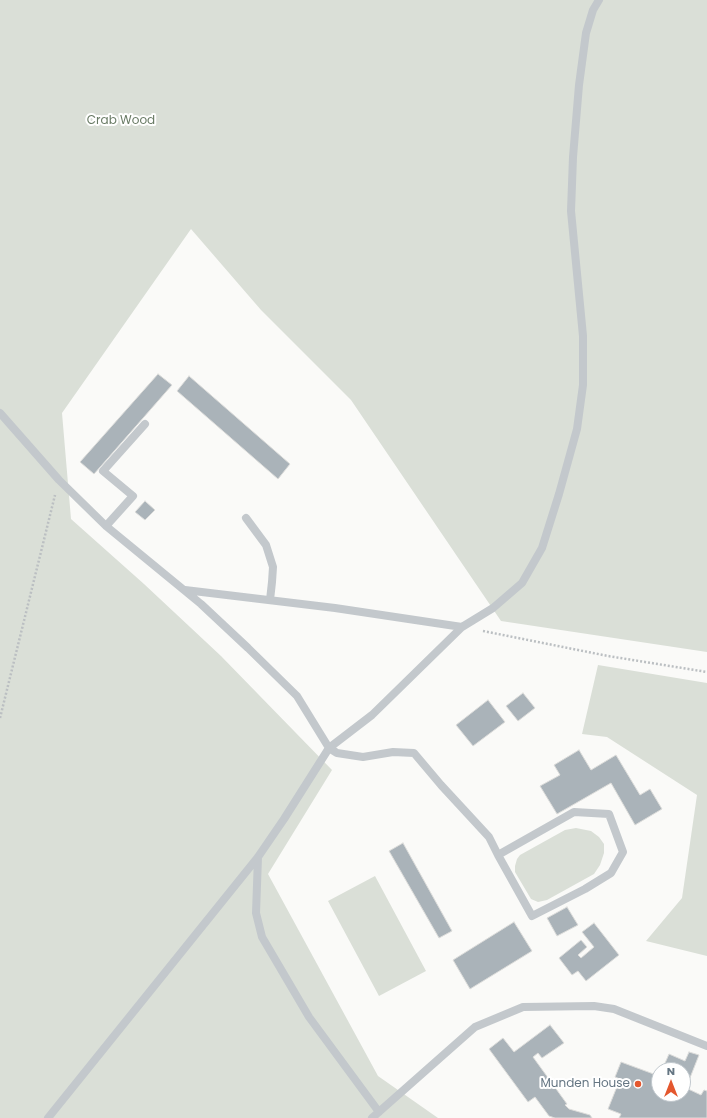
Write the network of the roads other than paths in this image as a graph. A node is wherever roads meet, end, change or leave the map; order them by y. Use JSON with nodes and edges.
{"nodes":[{"id":1,"x":599,"y":0,"type":"edge"},
{"id":2,"x":0,"y":413,"type":"edge"},
{"id":3,"x":145,"y":424,"type":"dead end"},
{"id":4,"x":246,"y":518,"type":"dead end"},
{"id":5,"x":106,"y":526,"type":"junction"},
{"id":6,"x":184,"y":590,"type":"junction"},
{"id":7,"x":270,"y":600,"type":"junction"},
{"id":8,"x":462,"y":627,"type":"junction"},
{"id":9,"x":329,"y":748,"type":"junction"},
{"id":10,"x":498,"y":854,"type":"junction"},
{"id":11,"x":258,"y":857,"type":"junction"},
{"id":12,"x":707,"y":1046,"type":"edge"},
{"id":13,"x":379,"y":1112,"type":"junction"},
{"id":14,"x":48,"y":1118,"type":"edge"},
{"id":15,"x":372,"y":1118,"type":"edge"}],
"edges":[{"from":1,"to":8,"type":"lane"},
{"from":2,"to":5,"type":"lane"},
{"from":3,"to":5,"type":"lane"},
{"from":4,"to":7,"type":"lane"},
{"from":5,"to":6,"type":"lane"},
{"from":6,"to":7,"type":"lane"},
{"from":6,"to":9,"type":"lane"},
{"from":7,"to":8,"type":"lane"},
{"from":8,"to":9,"type":"lane"},
{"from":9,"to":10,"type":"lane"},
{"from":9,"to":11,"type":"lane"},
{"from":10,"to":10,"type":"lane"},
{"from":11,"to":13,"type":"lane"},
{"from":11,"to":14,"type":"lane"},
{"from":12,"to":13,"type":"lane"},
{"from":13,"to":15,"type":"lane"}]}
